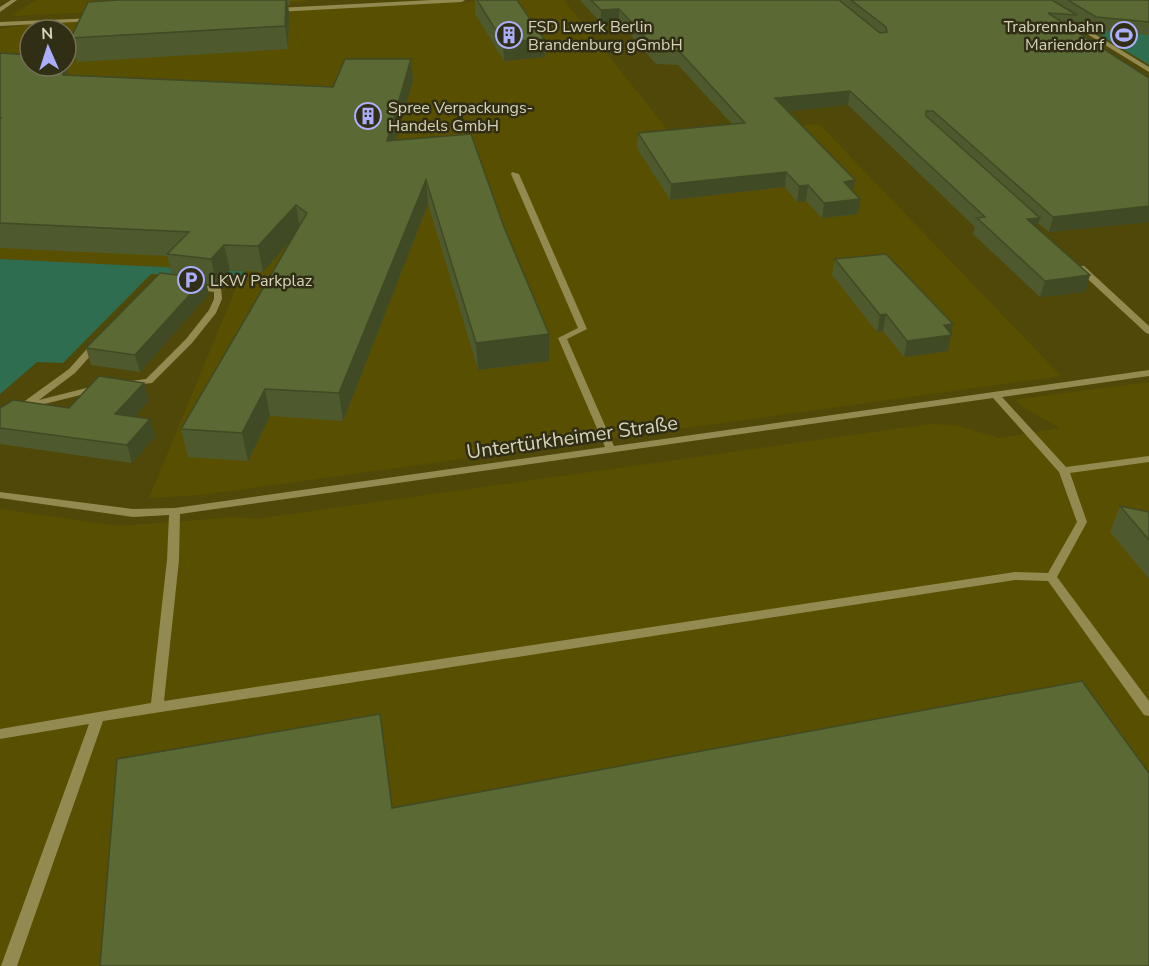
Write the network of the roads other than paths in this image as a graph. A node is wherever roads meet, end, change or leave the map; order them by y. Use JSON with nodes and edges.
{"nodes":[{"id":1,"x":14,"y":0,"type":"edge"},
{"id":2,"x":462,"y":0,"type":"edge"},
{"id":3,"x":0,"y":10,"type":"edge"},
{"id":4,"x":272,"y":10,"type":"edge"},
{"id":5,"x":1055,"y":12,"type":"edge"},
{"id":6,"x":104,"y":18,"type":"edge"},
{"id":7,"x":0,"y":24,"type":"edge"},
{"id":8,"x":1149,"y":70,"type":"edge"},
{"id":9,"x":515,"y":174,"type":"dead end"},
{"id":10,"x":1072,"y":261,"type":"edge"},
{"id":11,"x":183,"y":286,"type":"edge"},
{"id":12,"x":1149,"y":331,"type":"edge"},
{"id":13,"x":103,"y":337,"type":"edge"},
{"id":14,"x":1149,"y":374,"type":"edge"},
{"id":15,"x":117,"y":385,"type":"edge"},
{"id":16,"x":106,"y":387,"type":"edge"},
{"id":17,"x":995,"y":396,"type":"junction"},
{"id":18,"x":29,"y":405,"type":"junction"},
{"id":19,"x":0,"y":424,"type":"edge"},
{"id":20,"x":611,"y":450,"type":"junction"},
{"id":21,"x":1149,"y":459,"type":"edge"},
{"id":22,"x":1064,"y":471,"type":"junction"},
{"id":23,"x":0,"y":495,"type":"edge"},
{"id":24,"x":175,"y":511,"type":"junction"},
{"id":25,"x":1051,"y":577,"type":"junction"},
{"id":26,"x":157,"y":707,"type":"junction"},
{"id":27,"x":1149,"y":711,"type":"edge"},
{"id":28,"x":98,"y":717,"type":"junction"},
{"id":29,"x":0,"y":734,"type":"edge"},
{"id":30,"x":9,"y":966,"type":"edge"}],
"edges":[{"from":1,"to":3,"type":"street"},
{"from":2,"to":4,"type":"street"},
{"from":5,"to":8,"type":"street"},
{"from":6,"to":7,"type":"street"},
{"from":9,"to":20,"type":"street"},
{"from":10,"to":12,"type":"street"},
{"from":11,"to":15,"type":"street"},
{"from":13,"to":18,"type":"street"},
{"from":14,"to":17,"type":"street","name":"Untertürkheimer Straße"},
{"from":16,"to":18,"type":"street"},
{"from":17,"to":20,"type":"street","name":"Untertürkheimer Straße"},
{"from":17,"to":22,"type":"street"},
{"from":18,"to":19,"type":"street"},
{"from":20,"to":24,"type":"street","name":"Untertürkheimer Straße"},
{"from":21,"to":22,"type":"street"},
{"from":22,"to":25,"type":"street"},
{"from":23,"to":24,"type":"street","name":"Untertürkheimer Straße"},
{"from":24,"to":26,"type":"street"},
{"from":25,"to":26,"type":"street"},
{"from":25,"to":27,"type":"street"},
{"from":26,"to":28,"type":"street"},
{"from":28,"to":29,"type":"street"},
{"from":28,"to":30,"type":"street"}]}
